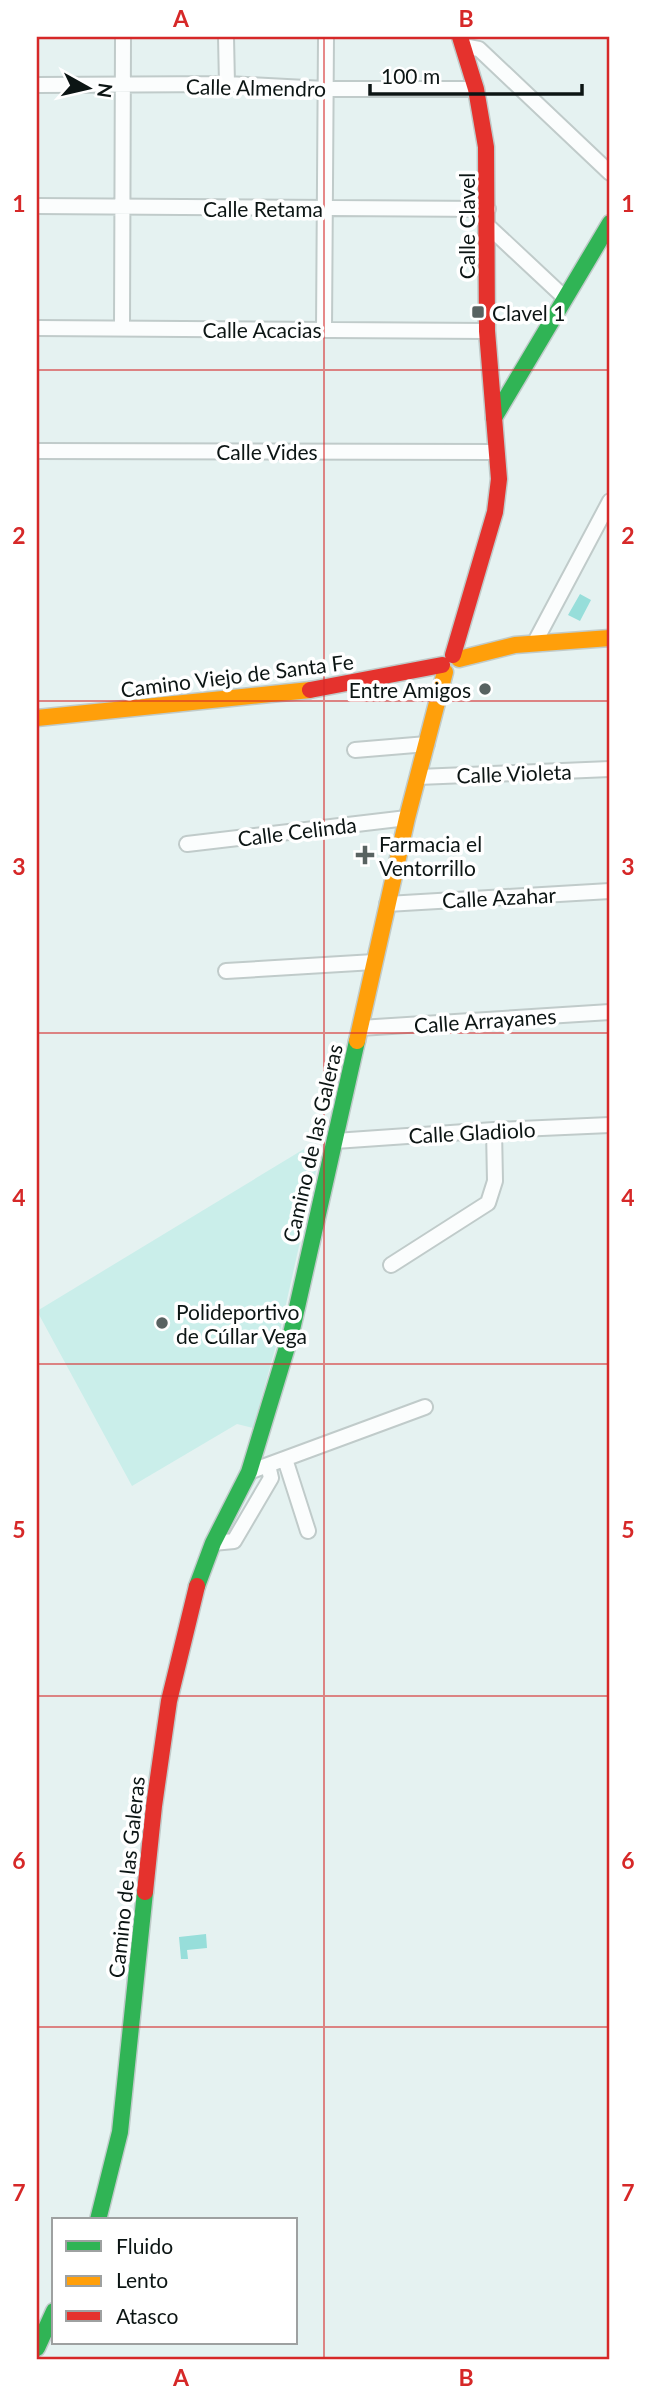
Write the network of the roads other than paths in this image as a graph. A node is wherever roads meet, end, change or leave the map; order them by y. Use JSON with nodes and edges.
{"nodes":[{"id":1,"x":123,"y":37,"type":"edge"},
{"id":2,"x":226,"y":37,"type":"edge"},
{"id":3,"x":326,"y":37,"type":"edge"},
{"id":4,"x":462,"y":41,"type":"edge"},
{"id":5,"x":226,"y":84,"type":"junction"},
{"id":6,"x":37,"y":85,"type":"edge"},
{"id":7,"x":122,"y":86,"type":"junction"},
{"id":8,"x":326,"y":89,"type":"junction"},
{"id":9,"x":476,"y":89,"type":"junction"},
{"id":10,"x":610,"y":173,"type":"edge"},
{"id":11,"x":37,"y":206,"type":"edge"},
{"id":12,"x":122,"y":207,"type":"junction"},
{"id":13,"x":325,"y":208,"type":"junction"},
{"id":14,"x":488,"y":209,"type":"junction"},
{"id":15,"x":610,"y":223,"type":"edge"},
{"id":16,"x":488,"y":226,"type":"junction"},
{"id":17,"x":565,"y":298,"type":"junction"},
{"id":18,"x":37,"y":328,"type":"edge"},
{"id":19,"x":122,"y":328,"type":"junction"},
{"id":20,"x":324,"y":330,"type":"junction"},
{"id":21,"x":486,"y":331,"type":"junction"},
{"id":22,"x":494,"y":418,"type":"junction"},
{"id":23,"x":37,"y":451,"type":"edge"},
{"id":24,"x":496,"y":452,"type":"junction"},
{"id":25,"x":610,"y":501,"type":"edge"},
{"id":26,"x":610,"y":638,"type":"edge"},
{"id":27,"x":535,"y":642,"type":"junction"},
{"id":28,"x":450,"y":663,"type":"junction"},
{"id":29,"x":37,"y":718,"type":"edge"},
{"id":30,"x":427,"y":744,"type":"junction"},
{"id":31,"x":355,"y":750,"type":"dead end"},
{"id":32,"x":610,"y":769,"type":"edge"},
{"id":33,"x":418,"y":776,"type":"junction"},
{"id":34,"x":407,"y":818,"type":"junction"},
{"id":35,"x":187,"y":844,"type":"dead end"},
{"id":36,"x":610,"y":891,"type":"edge"},
{"id":37,"x":387,"y":904,"type":"junction"},
{"id":38,"x":374,"y":962,"type":"junction"},
{"id":39,"x":226,"y":971,"type":"dead end"},
{"id":40,"x":610,"y":1012,"type":"edge"},
{"id":41,"x":360,"y":1028,"type":"junction"},
{"id":42,"x":610,"y":1112,"type":"edge"},
{"id":43,"x":610,"y":1125,"type":"edge"},
{"id":44,"x":595,"y":1126,"type":"junction"},
{"id":45,"x":494,"y":1130,"type":"junction"},
{"id":46,"x":335,"y":1141,"type":"junction"},
{"id":47,"x":391,"y":1265,"type":"dead end"},
{"id":48,"x":425,"y":1407,"type":"dead end"},
{"id":49,"x":285,"y":1459,"type":"junction"},
{"id":50,"x":268,"y":1465,"type":"junction"},
{"id":51,"x":249,"y":1472,"type":"junction"},
{"id":52,"x":308,"y":1531,"type":"dead end"},
{"id":53,"x":213,"y":1543,"type":"junction"},
{"id":54,"x":98,"y":2218,"type":"edge"},
{"id":55,"x":52,"y":2315,"type":"edge"},
{"id":56,"x":37,"y":2348,"type":"edge"}],
"edges":[{"from":1,"to":7,"type":"street"},
{"from":2,"to":5,"type":"street"},
{"from":3,"to":8,"type":"street"},
{"from":4,"to":9,"type":"street","name":"Calle Clavel"},
{"from":4,"to":10,"type":"street"},
{"from":5,"to":7,"type":"street","name":"Calle Almendro"},
{"from":5,"to":8,"type":"street","name":"Calle Almendro"},
{"from":6,"to":7,"type":"street","name":"Calle Almendro"},
{"from":7,"to":12,"type":"street"},
{"from":8,"to":9,"type":"street","name":"Calle Almendro"},
{"from":8,"to":13,"type":"street"},
{"from":9,"to":14,"type":"street","name":"Calle Clavel"},
{"from":11,"to":12,"type":"street","name":"Calle Retama"},
{"from":12,"to":13,"type":"street","name":"Calle Retama"},
{"from":12,"to":19,"type":"street"},
{"from":13,"to":14,"type":"street","name":"Calle Retama"},
{"from":13,"to":20,"type":"street"},
{"from":14,"to":16,"type":"street","name":"Calle Clavel"},
{"from":15,"to":17,"type":"street"},
{"from":16,"to":17,"type":"street"},
{"from":16,"to":21,"type":"street","name":"Calle Clavel"},
{"from":17,"to":22,"type":"street"},
{"from":18,"to":19,"type":"street","name":"Calle Acacias"},
{"from":19,"to":20,"type":"street","name":"Calle Acacias"},
{"from":20,"to":21,"type":"street","name":"Calle Acacias"},
{"from":21,"to":22,"type":"street","name":"Calle Clavel"},
{"from":22,"to":24,"type":"street","name":"Camino de las Galeras"},
{"from":23,"to":24,"type":"street","name":"Calle Vides"},
{"from":24,"to":28,"type":"street","name":"Camino de las Galeras"},
{"from":25,"to":27,"type":"street"},
{"from":26,"to":27,"type":"street","name":"Camino Viejo de Santa Fe"},
{"from":27,"to":28,"type":"street","name":"Camino Viejo de Santa Fe"},
{"from":28,"to":29,"type":"street","name":"Camino Viejo de Santa Fe"},
{"from":28,"to":30,"type":"street","name":"Camino de las Galeras"},
{"from":30,"to":31,"type":"street"},
{"from":30,"to":33,"type":"street","name":"Camino de las Galeras"},
{"from":32,"to":33,"type":"street","name":"Calle Violeta"},
{"from":33,"to":34,"type":"street","name":"Camino de las Galeras"},
{"from":34,"to":35,"type":"street","name":"Calle Celinda"},
{"from":34,"to":37,"type":"street","name":"Camino de las Galeras"},
{"from":36,"to":37,"type":"street","name":"Calle Azahar"},
{"from":37,"to":38,"type":"street","name":"Camino de las Galeras"},
{"from":38,"to":39,"type":"street"},
{"from":38,"to":41,"type":"street","name":"Camino de las Galeras"},
{"from":40,"to":41,"type":"street","name":"Calle Arrayanes"},
{"from":41,"to":46,"type":"street","name":"Camino de las Galeras"},
{"from":42,"to":44,"type":"street"},
{"from":43,"to":44,"type":"street","name":"Calle Gladiolo"},
{"from":44,"to":45,"type":"street","name":"Calle Gladiolo"},
{"from":45,"to":46,"type":"street","name":"Calle Gladiolo"},
{"from":45,"to":47,"type":"street"},
{"from":46,"to":51,"type":"street","name":"Camino de las Galeras"},
{"from":48,"to":49,"type":"street"},
{"from":49,"to":50,"type":"street"},
{"from":49,"to":52,"type":"street"},
{"from":50,"to":51,"type":"street"},
{"from":50,"to":53,"type":"street"},
{"from":51,"to":53,"type":"street","name":"Camino de las Galeras"},
{"from":53,"to":54,"type":"street","name":"Camino de las Galeras"},
{"from":55,"to":56,"type":"street"}]}
